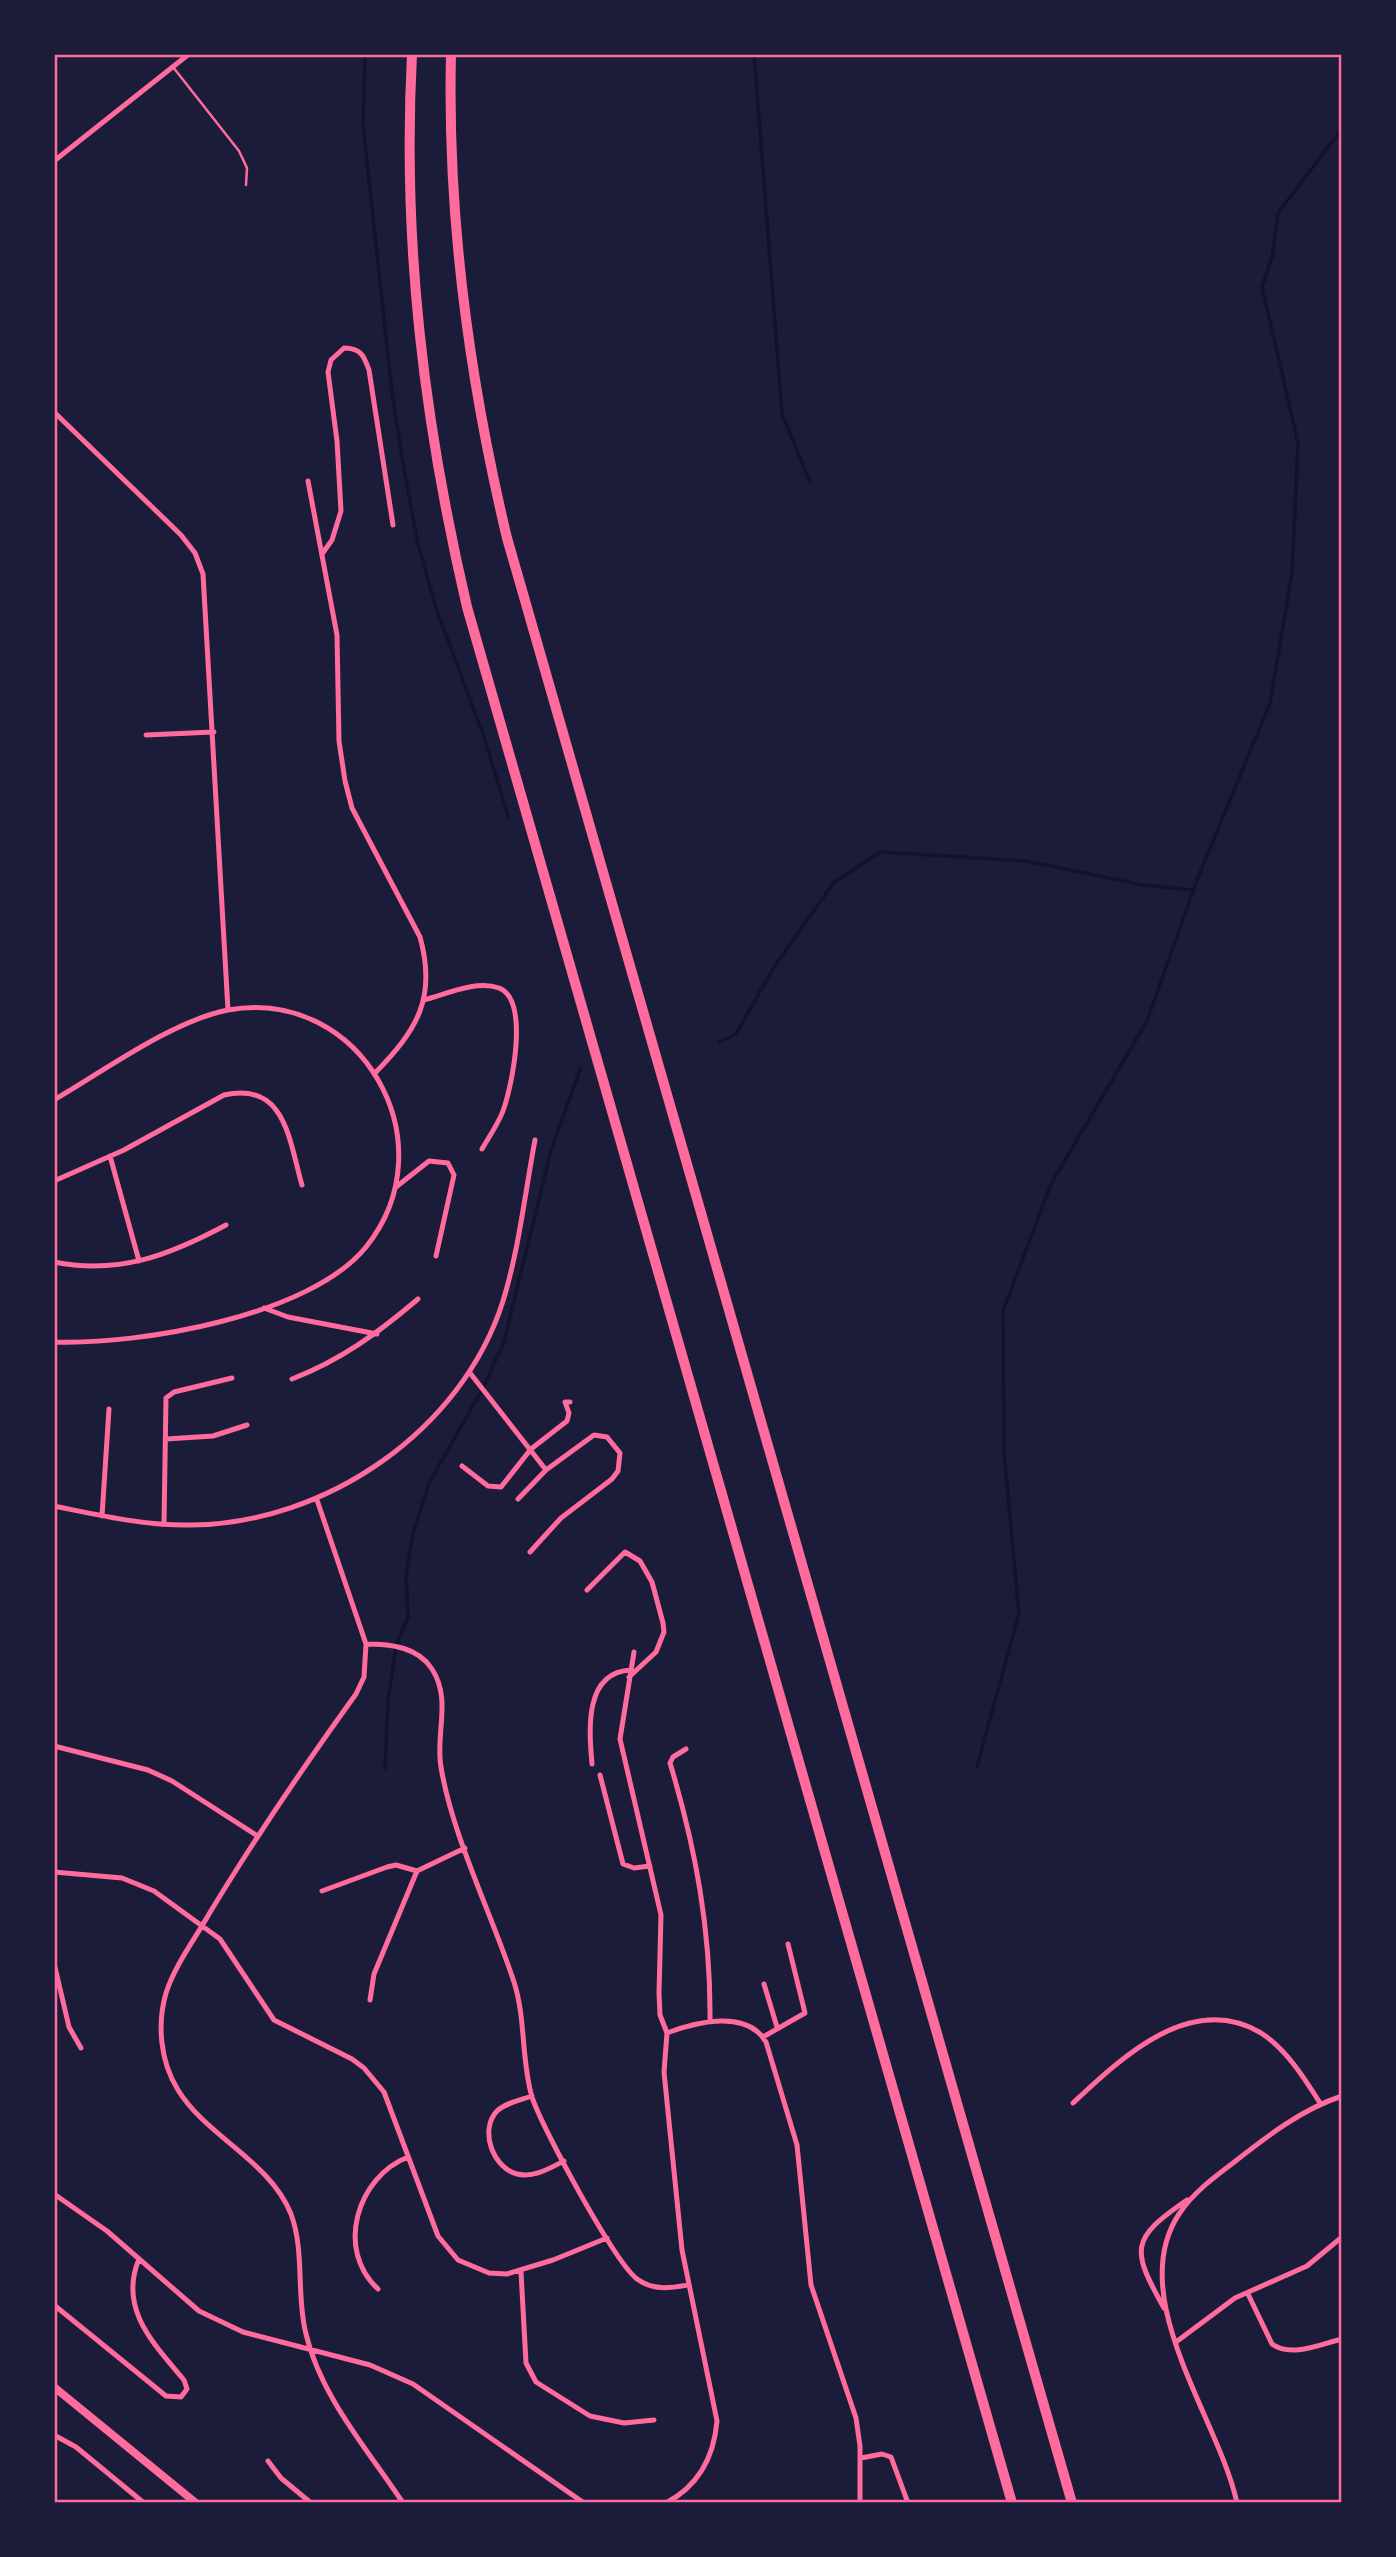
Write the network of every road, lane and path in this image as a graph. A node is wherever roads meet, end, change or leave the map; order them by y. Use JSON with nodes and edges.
{"nodes":[{"id":1,"x":188,"y":54,"type":"edge"},
{"id":2,"x":412,"y":54,"type":"edge"},
{"id":3,"x":451,"y":54,"type":"edge"},
{"id":4,"x":173,"y":66,"type":"junction"},
{"id":5,"x":54,"y":161,"type":"edge"},
{"id":6,"x":246,"y":185,"type":"dead end"},
{"id":7,"x":54,"y":412,"type":"edge"},
{"id":8,"x":307,"y":481,"type":"dead end"},
{"id":9,"x":393,"y":525,"type":"dead end"},
{"id":10,"x":322,"y":554,"type":"junction"},
{"id":11,"x":214,"y":732,"type":"junction"},
{"id":12,"x":146,"y":735,"type":"dead end"},
{"id":13,"x":424,"y":1000,"type":"junction"},
{"id":14,"x":228,"y":1010,"type":"junction"},
{"id":15,"x":375,"y":1073,"type":"junction"},
{"id":16,"x":54,"y":1100,"type":"edge"},
{"id":17,"x":535,"y":1140,"type":"dead end"},
{"id":18,"x":482,"y":1149,"type":"dead end"},
{"id":19,"x":110,"y":1156,"type":"junction"},
{"id":20,"x":54,"y":1181,"type":"edge"},
{"id":21,"x":302,"y":1185,"type":"dead end"},
{"id":22,"x":396,"y":1187,"type":"junction"},
{"id":23,"x":226,"y":1225,"type":"dead end"},
{"id":24,"x":436,"y":1256,"type":"dead end"},
{"id":25,"x":139,"y":1261,"type":"junction"},
{"id":26,"x":54,"y":1262,"type":"edge"},
{"id":27,"x":418,"y":1299,"type":"dead end"},
{"id":28,"x":264,"y":1308,"type":"junction"},
{"id":29,"x":377,"y":1334,"type":"junction"},
{"id":30,"x":54,"y":1342,"type":"edge"},
{"id":31,"x":470,"y":1373,"type":"junction"},
{"id":32,"x":232,"y":1378,"type":"dead end"},
{"id":33,"x":292,"y":1379,"type":"dead end"},
{"id":34,"x":570,"y":1402,"type":"dead end"},
{"id":35,"x":109,"y":1409,"type":"dead end"},
{"id":36,"x":247,"y":1425,"type":"dead end"},
{"id":37,"x":166,"y":1439,"type":"junction"},
{"id":38,"x":531,"y":1449,"type":"junction"},
{"id":39,"x":462,"y":1466,"type":"dead end"},
{"id":40,"x":546,"y":1470,"type":"junction"},
{"id":41,"x":518,"y":1499,"type":"dead end"},
{"id":42,"x":317,"y":1500,"type":"junction"},
{"id":43,"x":54,"y":1506,"type":"edge"},
{"id":44,"x":102,"y":1516,"type":"junction"},
{"id":45,"x":164,"y":1524,"type":"junction"},
{"id":46,"x":530,"y":1552,"type":"dead end"},
{"id":47,"x":587,"y":1590,"type":"dead end"},
{"id":48,"x":366,"y":1644,"type":"junction"},
{"id":49,"x":634,"y":1652,"type":"dead end"},
{"id":50,"x":631,"y":1670,"type":"junction"},
{"id":51,"x":629,"y":1677,"type":"junction"},
{"id":52,"x":54,"y":1746,"type":"edge"},
{"id":53,"x":686,"y":1749,"type":"dead end"},
{"id":54,"x":592,"y":1764,"type":"dead end"},
{"id":55,"x":600,"y":1775,"type":"dead end"},
{"id":56,"x":256,"y":1835,"type":"junction"},
{"id":57,"x":466,"y":1848,"type":"junction"},
{"id":58,"x":650,"y":1866,"type":"junction"},
{"id":59,"x":54,"y":1871,"type":"edge"},
{"id":60,"x":417,"y":1871,"type":"junction"},
{"id":61,"x":322,"y":1891,"type":"dead end"},
{"id":62,"x":203,"y":1925,"type":"junction"},
{"id":63,"x":788,"y":1944,"type":"dead end"},
{"id":64,"x":54,"y":1963,"type":"edge"},
{"id":65,"x":764,"y":1984,"type":"dead end"},
{"id":66,"x":370,"y":2000,"type":"dead end"},
{"id":67,"x":710,"y":2022,"type":"junction"},
{"id":68,"x":777,"y":2026,"type":"junction"},
{"id":69,"x":667,"y":2033,"type":"junction"},
{"id":70,"x":763,"y":2037,"type":"junction"},
{"id":71,"x":81,"y":2048,"type":"dead end"},
{"id":72,"x":532,"y":2096,"type":"junction"},
{"id":73,"x":1342,"y":2096,"type":"edge"},
{"id":74,"x":1073,"y":2103,"type":"dead end"},
{"id":75,"x":1320,"y":2103,"type":"junction"},
{"id":76,"x":408,"y":2157,"type":"junction"},
{"id":77,"x":564,"y":2161,"type":"junction"},
{"id":78,"x":54,"y":2194,"type":"edge"},
{"id":79,"x":1192,"y":2196,"type":"junction"},
{"id":80,"x":1342,"y":2237,"type":"edge"},
{"id":81,"x":607,"y":2238,"type":"junction"},
{"id":82,"x":139,"y":2259,"type":"junction"},
{"id":83,"x":521,"y":2272,"type":"junction"},
{"id":84,"x":688,"y":2285,"type":"junction"},
{"id":85,"x":378,"y":2288,"type":"dead end"},
{"id":86,"x":1248,"y":2294,"type":"junction"},
{"id":87,"x":54,"y":2305,"type":"edge"},
{"id":88,"x":1167,"y":2314,"type":"junction"},
{"id":89,"x":1342,"y":2339,"type":"edge"},
{"id":90,"x":1176,"y":2342,"type":"junction"},
{"id":91,"x":311,"y":2351,"type":"junction"},
{"id":92,"x":54,"y":2387,"type":"edge"},
{"id":93,"x":654,"y":2420,"type":"dead end"},
{"id":94,"x":54,"y":2435,"type":"edge"},
{"id":95,"x":861,"y":2459,"type":"junction"},
{"id":96,"x":268,"y":2461,"type":"dead end"},
{"id":97,"x":677,"y":2500,"type":"edge"},
{"id":98,"x":144,"y":2503,"type":"edge"},
{"id":99,"x":196,"y":2503,"type":"edge"},
{"id":100,"x":311,"y":2503,"type":"edge"},
{"id":101,"x":403,"y":2503,"type":"edge"},
{"id":102,"x":584,"y":2503,"type":"edge"},
{"id":103,"x":666,"y":2503,"type":"edge"},
{"id":104,"x":860,"y":2503,"type":"edge"},
{"id":105,"x":908,"y":2503,"type":"edge"},
{"id":106,"x":1012,"y":2503,"type":"edge"},
{"id":107,"x":1072,"y":2503,"type":"edge"},
{"id":108,"x":1237,"y":2503,"type":"edge"}],
"edges":[{"from":1,"to":4,"type":"street"},
{"from":2,"to":106,"type":"highway"},
{"from":3,"to":107,"type":"highway"},
{"from":4,"to":5,"type":"street"},
{"from":4,"to":6,"type":"lane"},
{"from":7,"to":11,"type":"street"},
{"from":8,"to":10,"type":"street"},
{"from":9,"to":10,"type":"street"},
{"from":10,"to":13,"type":"street"},
{"from":11,"to":12,"type":"street"},
{"from":11,"to":14,"type":"street"},
{"from":13,"to":15,"type":"street"},
{"from":13,"to":18,"type":"street"},
{"from":14,"to":15,"type":"street"},
{"from":14,"to":16,"type":"street"},
{"from":15,"to":22,"type":"street"},
{"from":17,"to":31,"type":"street"},
{"from":19,"to":20,"type":"street"},
{"from":19,"to":21,"type":"street"},
{"from":19,"to":25,"type":"street"},
{"from":22,"to":24,"type":"street"},
{"from":22,"to":28,"type":"street"},
{"from":23,"to":25,"type":"street"},
{"from":25,"to":26,"type":"street"},
{"from":27,"to":29,"type":"street"},
{"from":28,"to":29,"type":"street"},
{"from":28,"to":30,"type":"street"},
{"from":29,"to":33,"type":"street"},
{"from":31,"to":38,"type":"street"},
{"from":31,"to":42,"type":"street"},
{"from":32,"to":37,"type":"street"},
{"from":34,"to":38,"type":"street"},
{"from":35,"to":44,"type":"street"},
{"from":36,"to":37,"type":"street"},
{"from":37,"to":45,"type":"street"},
{"from":38,"to":39,"type":"street"},
{"from":38,"to":40,"type":"street"},
{"from":40,"to":41,"type":"street"},
{"from":40,"to":46,"type":"street"},
{"from":42,"to":45,"type":"street"},
{"from":42,"to":48,"type":"street"},
{"from":43,"to":44,"type":"street"},
{"from":44,"to":45,"type":"street"},
{"from":47,"to":51,"type":"street"},
{"from":48,"to":56,"type":"street"},
{"from":48,"to":57,"type":"street"},
{"from":49,"to":50,"type":"street"},
{"from":50,"to":51,"type":"street"},
{"from":50,"to":54,"type":"street"},
{"from":51,"to":58,"type":"street"},
{"from":52,"to":56,"type":"street"},
{"from":53,"to":67,"type":"street"},
{"from":55,"to":58,"type":"street"},
{"from":56,"to":62,"type":"street"},
{"from":57,"to":60,"type":"street"},
{"from":57,"to":72,"type":"street"},
{"from":58,"to":69,"type":"street"},
{"from":59,"to":62,"type":"street"},
{"from":60,"to":61,"type":"street"},
{"from":60,"to":66,"type":"street"},
{"from":62,"to":76,"type":"street"},
{"from":62,"to":91,"type":"street"},
{"from":63,"to":68,"type":"street"},
{"from":64,"to":71,"type":"street"},
{"from":65,"to":68,"type":"street"},
{"from":67,"to":69,"type":"street"},
{"from":67,"to":70,"type":"street"},
{"from":68,"to":70,"type":"street"},
{"from":69,"to":84,"type":"street"},
{"from":70,"to":95,"type":"street"},
{"from":72,"to":77,"type":"street"},
{"from":72,"to":77,"type":"street"},
{"from":73,"to":75,"type":"street"},
{"from":74,"to":75,"type":"street"},
{"from":75,"to":79,"type":"street"},
{"from":76,"to":83,"type":"street"},
{"from":76,"to":85,"type":"street"},
{"from":77,"to":81,"type":"street"},
{"from":78,"to":82,"type":"street"},
{"from":79,"to":88,"type":"street"},
{"from":79,"to":88,"type":"street"},
{"from":80,"to":86,"type":"street"},
{"from":81,"to":83,"type":"street"},
{"from":81,"to":84,"type":"street"},
{"from":82,"to":87,"type":"street"},
{"from":82,"to":91,"type":"street"},
{"from":83,"to":93,"type":"street"},
{"from":84,"to":97,"type":"street"},
{"from":86,"to":89,"type":"street"},
{"from":86,"to":90,"type":"street"},
{"from":88,"to":90,"type":"street"},
{"from":90,"to":108,"type":"street"},
{"from":91,"to":101,"type":"street"},
{"from":91,"to":102,"type":"street"},
{"from":92,"to":99,"type":"main road"},
{"from":94,"to":98,"type":"street"},
{"from":95,"to":104,"type":"street"},
{"from":95,"to":105,"type":"street"},
{"from":96,"to":100,"type":"street"},
{"from":97,"to":103,"type":"street"}]}
